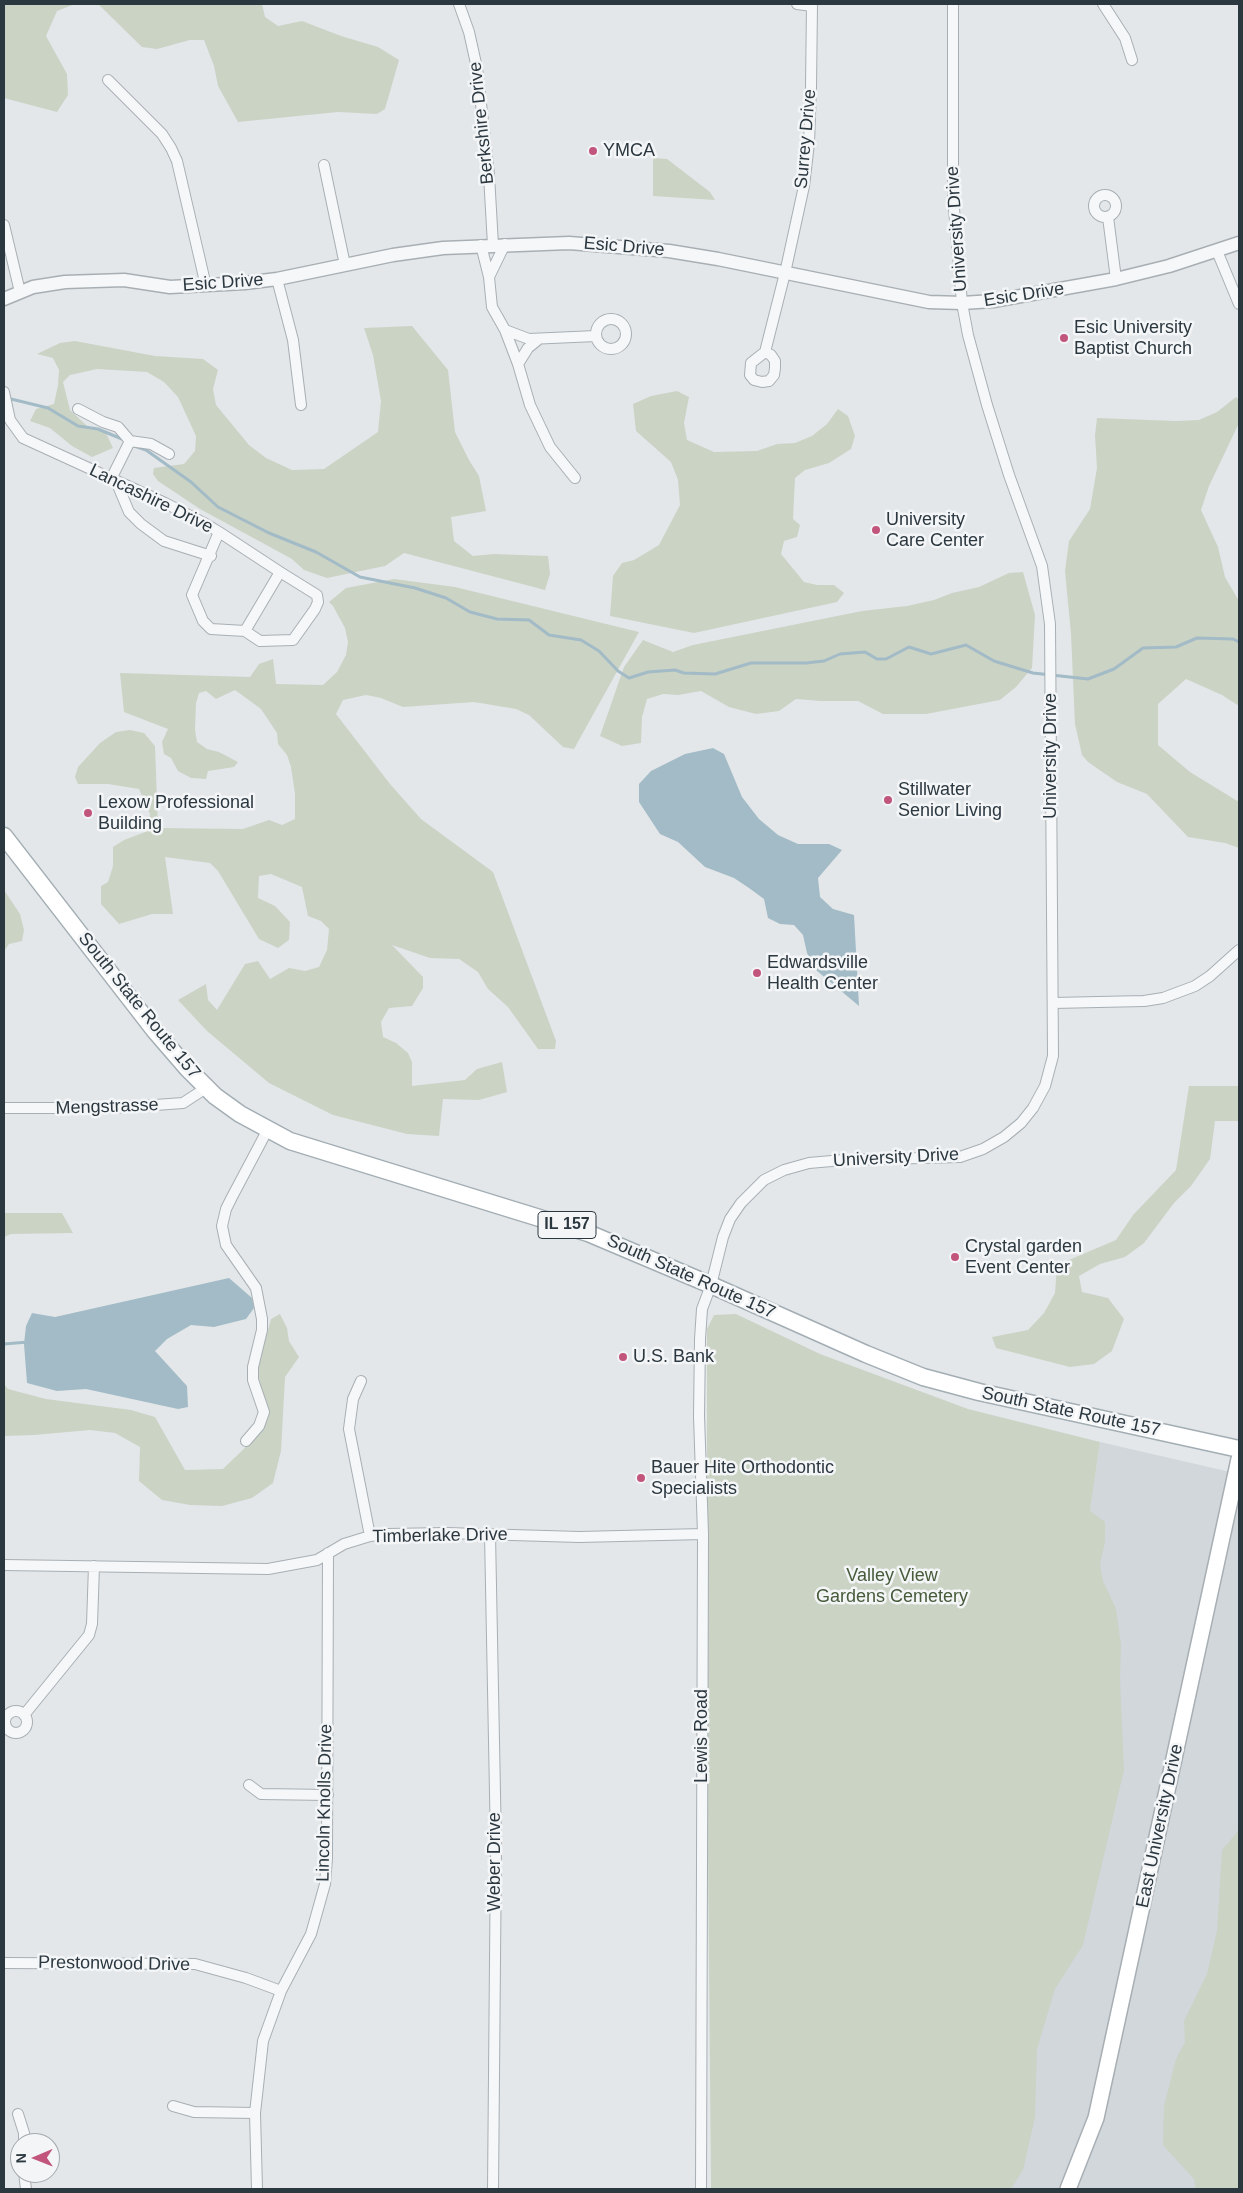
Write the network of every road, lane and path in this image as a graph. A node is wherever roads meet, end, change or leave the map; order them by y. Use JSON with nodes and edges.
{"nodes":[{"id":1,"x":459,"y":4,"type":"edge"},
{"id":2,"x":797,"y":4,"type":"edge"},
{"id":3,"x":953,"y":4,"type":"edge"},
{"id":4,"x":1103,"y":4,"type":"edge"},
{"id":5,"x":812,"y":5,"type":"edge"},
{"id":6,"x":1132,"y":60,"type":"dead end"},
{"id":7,"x":108,"y":80,"type":"dead end"},
{"id":8,"x":324,"y":165,"type":"dead end"},
{"id":9,"x":1108,"y":217,"type":"dead end"},
{"id":10,"x":4,"y":225,"type":"edge"},
{"id":11,"x":1239,"y":243,"type":"edge"},
{"id":12,"x":493,"y":245,"type":"junction"},
{"id":13,"x":1217,"y":252,"type":"junction"},
{"id":14,"x":345,"y":265,"type":"junction"},
{"id":15,"x":785,"y":273,"type":"junction"},
{"id":16,"x":489,"y":277,"type":"junction"},
{"id":17,"x":277,"y":279,"type":"junction"},
{"id":18,"x":1116,"y":279,"type":"junction"},
{"id":19,"x":206,"y":286,"type":"junction"},
{"id":20,"x":20,"y":292,"type":"junction"},
{"id":21,"x":4,"y":298,"type":"edge"},
{"id":22,"x":962,"y":303,"type":"junction"},
{"id":23,"x":1239,"y":304,"type":"edge"},
{"id":24,"x":505,"y":330,"type":"junction"},
{"id":25,"x":596,"y":336,"type":"dead end"},
{"id":26,"x":539,"y":339,"type":"junction"},
{"id":27,"x":765,"y":352,"type":"dead end"},
{"id":28,"x":518,"y":364,"type":"junction"},
{"id":29,"x":4,"y":392,"type":"edge"},
{"id":30,"x":301,"y":405,"type":"dead end"},
{"id":31,"x":78,"y":409,"type":"dead end"},
{"id":32,"x":130,"y":441,"type":"junction"},
{"id":33,"x":169,"y":454,"type":"dead end"},
{"id":34,"x":575,"y":478,"type":"dead end"},
{"id":35,"x":114,"y":480,"type":"junction"},
{"id":36,"x":219,"y":532,"type":"junction"},
{"id":37,"x":211,"y":556,"type":"junction"},
{"id":38,"x":280,"y":572,"type":"junction"},
{"id":39,"x":245,"y":631,"type":"junction"},
{"id":40,"x":4,"y":836,"type":"edge"},
{"id":41,"x":1239,"y":950,"type":"edge"},
{"id":42,"x":1052,"y":1004,"type":"junction"},
{"id":43,"x":206,"y":1088,"type":"junction"},
{"id":44,"x":4,"y":1108,"type":"edge"},
{"id":45,"x":268,"y":1129,"type":"junction"},
{"id":46,"x":712,"y":1285,"type":"junction"},
{"id":47,"x":361,"y":1382,"type":"dead end"},
{"id":48,"x":246,"y":1441,"type":"dead end"},
{"id":49,"x":1239,"y":1449,"type":"edge"},
{"id":50,"x":1239,"y":1459,"type":"edge"},
{"id":51,"x":490,"y":1534,"type":"junction"},
{"id":52,"x":703,"y":1534,"type":"junction"},
{"id":53,"x":370,"y":1536,"type":"junction"},
{"id":54,"x":328,"y":1553,"type":"junction"},
{"id":55,"x":4,"y":1565,"type":"edge"},
{"id":56,"x":94,"y":1566,"type":"junction"},
{"id":57,"x":24,"y":1715,"type":"dead end"},
{"id":58,"x":249,"y":1785,"type":"dead end"},
{"id":59,"x":328,"y":1795,"type":"junction"},
{"id":60,"x":4,"y":1964,"type":"edge"},
{"id":61,"x":281,"y":1991,"type":"junction"},
{"id":62,"x":173,"y":2106,"type":"dead end"},
{"id":63,"x":255,"y":2113,"type":"junction"},
{"id":64,"x":18,"y":2114,"type":"dead end"},
{"id":65,"x":24,"y":2133,"type":"edge"},
{"id":66,"x":257,"y":2189,"type":"edge"},
{"id":67,"x":492,"y":2189,"type":"edge"},
{"id":68,"x":701,"y":2189,"type":"edge"},
{"id":69,"x":1068,"y":2189,"type":"edge"}],
"edges":[{"from":1,"to":12,"type":"street","name":"Berkshire Drive"},
{"from":2,"to":5,"type":"street"},
{"from":3,"to":22,"type":"street","name":"University Drive"},
{"from":4,"to":6,"type":"street"},
{"from":5,"to":15,"type":"street","name":"Surrey Drive"},
{"from":7,"to":19,"type":"street"},
{"from":8,"to":14,"type":"street"},
{"from":9,"to":18,"type":"street"},
{"from":10,"to":20,"type":"street"},
{"from":11,"to":13,"type":"street","name":"Esic Drive"},
{"from":12,"to":14,"type":"street","name":"Esic Drive"},
{"from":12,"to":15,"type":"street","name":"Esic Drive"},
{"from":12,"to":16,"type":"street"},
{"from":12,"to":16,"type":"street","name":"Berkshire Drive"},
{"from":13,"to":18,"type":"street","name":"Esic Drive"},
{"from":13,"to":23,"type":"street"},
{"from":14,"to":17,"type":"street","name":"Esic Drive"},
{"from":15,"to":22,"type":"street","name":"Esic Drive"},
{"from":15,"to":27,"type":"street","name":"Surrey Drive"},
{"from":16,"to":24,"type":"street","name":"Berkshire Drive"},
{"from":17,"to":19,"type":"street","name":"Esic Drive"},
{"from":17,"to":30,"type":"street"},
{"from":18,"to":22,"type":"street","name":"Esic Drive"},
{"from":19,"to":20,"type":"street","name":"Esic Drive"},
{"from":20,"to":21,"type":"street","name":"Esic Drive"},
{"from":22,"to":42,"type":"street","name":"University Drive"},
{"from":24,"to":26,"type":"street"},
{"from":24,"to":28,"type":"street","name":"Berkshire Drive"},
{"from":25,"to":26,"type":"street"},
{"from":26,"to":28,"type":"street"},
{"from":28,"to":34,"type":"street","name":"Berkshire Drive"},
{"from":29,"to":35,"type":"street","name":"Lancashire Drive"},
{"from":31,"to":32,"type":"street"},
{"from":32,"to":33,"type":"street"},
{"from":32,"to":35,"type":"street"},
{"from":35,"to":36,"type":"street","name":"Lancashire Drive"},
{"from":35,"to":37,"type":"street"},
{"from":36,"to":37,"type":"street"},
{"from":36,"to":38,"type":"street","name":"Lancashire Drive"},
{"from":37,"to":39,"type":"street"},
{"from":38,"to":39,"type":"street"},
{"from":38,"to":39,"type":"street","name":"Lancashire Drive"},
{"from":40,"to":43,"type":"main road","name":"South State Route 157","number":"IL 157"},
{"from":41,"to":42,"type":"street"},
{"from":42,"to":46,"type":"street","name":"University Drive"},
{"from":43,"to":44,"type":"street","name":"Mengstrasse"},
{"from":43,"to":45,"type":"main road","name":"South State Route 157","number":"IL 157"},
{"from":45,"to":46,"type":"main road","name":"South State Route 157","number":"IL 157"},
{"from":45,"to":48,"type":"street"},
{"from":46,"to":49,"type":"main road","name":"South State Route 157","number":"IL 157"},
{"from":46,"to":52,"type":"street","name":"Lewis Road"},
{"from":47,"to":53,"type":"street"},
{"from":50,"to":69,"type":"main road","name":"East University Drive"},
{"from":51,"to":52,"type":"street","name":"Timberlake Drive"},
{"from":51,"to":53,"type":"street","name":"Timberlake Drive"},
{"from":51,"to":67,"type":"street","name":"Weber Drive"},
{"from":52,"to":68,"type":"street","name":"Lewis Road"},
{"from":53,"to":54,"type":"street","name":"Timberlake Drive"},
{"from":54,"to":56,"type":"street","name":"Timberlake Drive"},
{"from":54,"to":59,"type":"street","name":"Lincoln Knolls Drive"},
{"from":55,"to":56,"type":"street","name":"Timberlake Drive"},
{"from":56,"to":57,"type":"street"},
{"from":58,"to":59,"type":"street"},
{"from":59,"to":61,"type":"street","name":"Lincoln Knolls Drive"},
{"from":60,"to":61,"type":"street","name":"Prestonwood Drive"},
{"from":61,"to":63,"type":"street","name":"Lincoln Knolls Drive"},
{"from":62,"to":63,"type":"street"},
{"from":63,"to":66,"type":"street","name":"Lincoln Knolls Drive"},
{"from":64,"to":65,"type":"street"}]}
